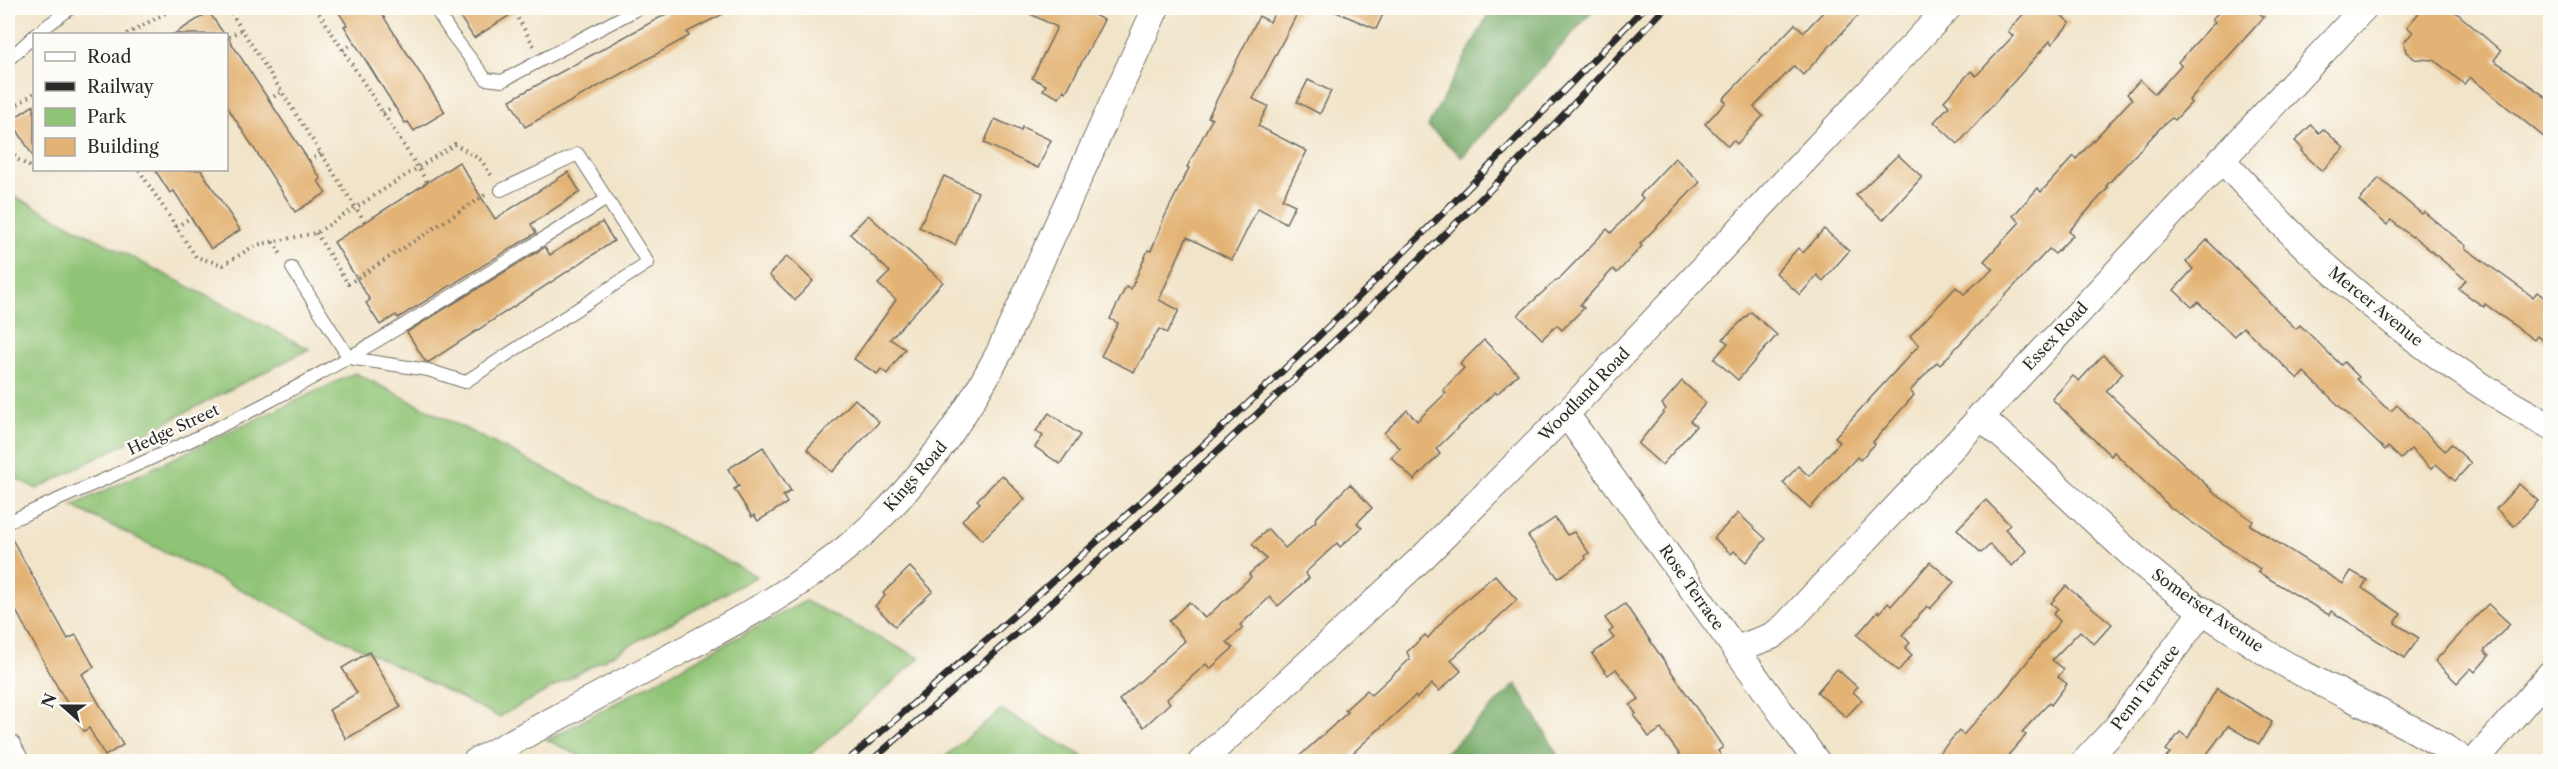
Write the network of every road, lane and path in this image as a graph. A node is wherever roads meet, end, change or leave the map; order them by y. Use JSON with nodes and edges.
{"nodes":[{"id":1,"x":71,"y":8,"type":"edge"},
{"id":2,"x":175,"y":8,"type":"edge"},
{"id":3,"x":228,"y":8,"type":"edge"},
{"id":4,"x":316,"y":8,"type":"edge"},
{"id":5,"x":435,"y":8,"type":"edge"},
{"id":6,"x":512,"y":8,"type":"edge"},
{"id":7,"x":639,"y":8,"type":"edge"},
{"id":8,"x":1156,"y":8,"type":"edge"},
{"id":9,"x":1948,"y":8,"type":"edge"},
{"id":10,"x":2364,"y":8,"type":"edge"},
{"id":11,"x":242,"y":30,"type":"junction"},
{"id":12,"x":38,"y":33,"type":"edge"},
{"id":13,"x":129,"y":33,"type":"edge"},
{"id":14,"x":33,"y":37,"type":"edge"},
{"id":15,"x":229,"y":37,"type":"dead end"},
{"id":16,"x":355,"y":43,"type":"dead end"},
{"id":17,"x":343,"y":51,"type":"junction"},
{"id":18,"x":542,"y":59,"type":"junction"},
{"id":19,"x":8,"y":60,"type":"edge"},
{"id":20,"x":282,"y":91,"type":"junction"},
{"id":21,"x":33,"y":94,"type":"edge"},
{"id":22,"x":269,"y":100,"type":"dead end"},
{"id":23,"x":394,"y":106,"type":"dead end"},
{"id":24,"x":8,"y":111,"type":"edge"},
{"id":25,"x":383,"y":113,"type":"junction"},
{"id":26,"x":8,"y":145,"type":"edge"},
{"id":27,"x":321,"y":153,"type":"junction"},
{"id":28,"x":2221,"y":159,"type":"junction"},
{"id":29,"x":309,"y":161,"type":"dead end"},
{"id":30,"x":33,"y":168,"type":"edge"},
{"id":31,"x":418,"y":168,"type":"junction"},
{"id":32,"x":141,"y":171,"type":"edge"},
{"id":33,"x":427,"y":182,"type":"dead end"},
{"id":34,"x":501,"y":190,"type":"junction"},
{"id":35,"x":607,"y":199,"type":"junction"},
{"id":36,"x":356,"y":208,"type":"junction"},
{"id":37,"x":190,"y":218,"type":"dead end"},
{"id":38,"x":365,"y":222,"type":"dead end"},
{"id":39,"x":176,"y":227,"type":"junction"},
{"id":40,"x":316,"y":233,"type":"junction"},
{"id":41,"x":292,"y":268,"type":"dead end"},
{"id":42,"x":349,"y":358,"type":"junction"},
{"id":43,"x":1566,"y":414,"type":"junction"},
{"id":44,"x":1979,"y":416,"type":"junction"},
{"id":45,"x":2550,"y":426,"type":"edge"},
{"id":46,"x":8,"y":522,"type":"edge"},
{"id":47,"x":2203,"y":610,"type":"junction"},
{"id":48,"x":1736,"y":649,"type":"junction"},
{"id":49,"x":2550,"y":674,"type":"edge"},
{"id":50,"x":8,"y":747,"type":"edge"},
{"id":51,"x":16,"y":762,"type":"edge"},
{"id":52,"x":475,"y":762,"type":"edge"},
{"id":53,"x":1201,"y":762,"type":"edge"},
{"id":54,"x":1817,"y":762,"type":"edge"},
{"id":55,"x":2084,"y":762,"type":"edge"},
{"id":56,"x":2467,"y":762,"type":"edge"},
{"id":57,"x":2474,"y":762,"type":"edge"}],
"edges":[{"from":1,"to":12,"type":"lane"},
{"from":2,"to":13,"type":"path"},
{"from":3,"to":11,"type":"path"},
{"from":4,"to":17,"type":"path"},
{"from":5,"to":18,"type":"lane"},
{"from":6,"to":18,"type":"path"},
{"from":7,"to":18,"type":"lane"},
{"from":8,"to":52,"type":"street","name":"Kings Road"},
{"from":9,"to":43,"type":"street","name":"Woodland Road"},
{"from":10,"to":28,"type":"street","name":"Essex Road"},
{"from":11,"to":15,"type":"path"},
{"from":11,"to":20,"type":"path"},
{"from":14,"to":19,"type":"lane"},
{"from":16,"to":17,"type":"path"},
{"from":17,"to":25,"type":"path"},
{"from":20,"to":22,"type":"path"},
{"from":20,"to":27,"type":"path"},
{"from":21,"to":24,"type":"path"},
{"from":23,"to":25,"type":"path"},
{"from":25,"to":31,"type":"path"},
{"from":26,"to":30,"type":"path"},
{"from":27,"to":29,"type":"path"},
{"from":27,"to":36,"type":"path"},
{"from":28,"to":44,"type":"street","name":"Essex Road"},
{"from":28,"to":45,"type":"street","name":"Mercer Avenue"},
{"from":31,"to":33,"type":"path"},
{"from":31,"to":34,"type":"path"},
{"from":31,"to":36,"type":"path"},
{"from":32,"to":39,"type":"path"},
{"from":34,"to":35,"type":"lane"},
{"from":34,"to":40,"type":"path"},
{"from":35,"to":42,"type":"lane","name":"Hedge Street"},
{"from":35,"to":42,"type":"lane"},
{"from":36,"to":38,"type":"path"},
{"from":36,"to":40,"type":"path"},
{"from":37,"to":39,"type":"path"},
{"from":39,"to":40,"type":"path"},
{"from":41,"to":42,"type":"lane"},
{"from":42,"to":46,"type":"lane","name":"Hedge Street"},
{"from":43,"to":48,"type":"street","name":"Rose Terrace"},
{"from":43,"to":53,"type":"street","name":"Woodland Road"},
{"from":44,"to":47,"type":"street","name":"Somerset Avenue"},
{"from":44,"to":48,"type":"street","name":"Essex Road"},
{"from":47,"to":55,"type":"street","name":"Penn Terrace"},
{"from":47,"to":56,"type":"street","name":"Somerset Avenue"},
{"from":48,"to":54,"type":"street","name":"Rose Terrace"},
{"from":49,"to":57,"type":"street"},
{"from":50,"to":51,"type":"street"}]}
